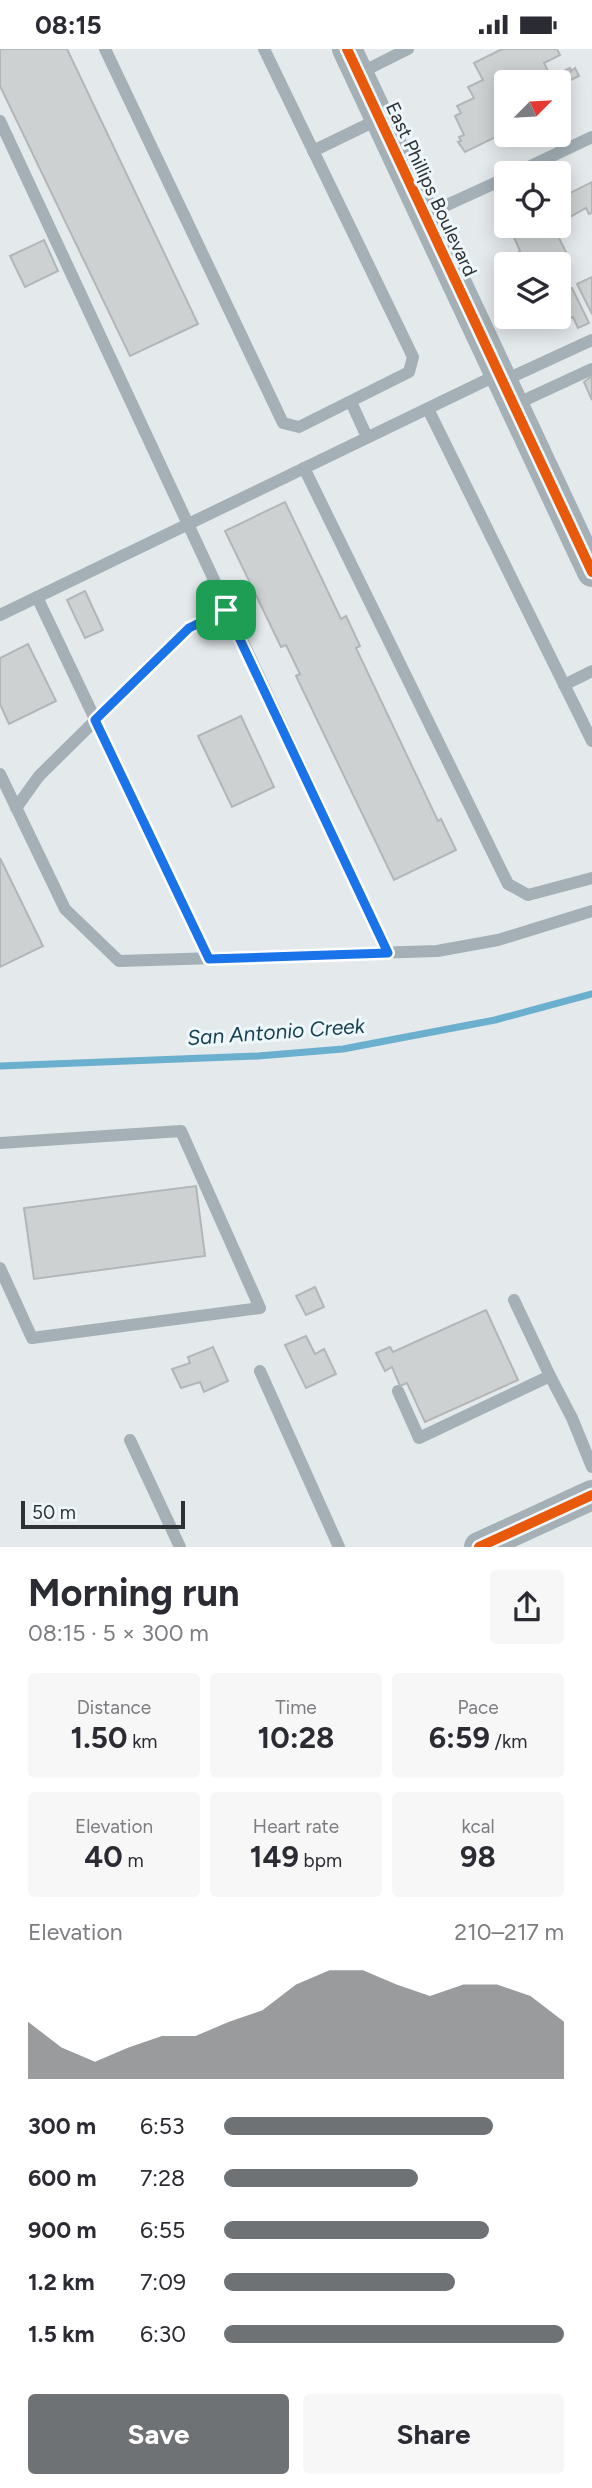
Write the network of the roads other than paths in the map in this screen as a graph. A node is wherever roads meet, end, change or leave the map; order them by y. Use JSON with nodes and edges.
{"nodes":[{"id":1,"x":105,"y":49,"type":"edge"},
{"id":2,"x":264,"y":49,"type":"edge"},
{"id":3,"x":408,"y":49,"type":"edge"},
{"id":4,"x":353,"y":61,"type":"edge"},
{"id":5,"x":380,"y":119,"type":"junction"},
{"id":6,"x":0,"y":121,"type":"edge"},
{"id":7,"x":592,"y":137,"type":"edge"},
{"id":8,"x":313,"y":151,"type":"junction"},
{"id":9,"x":541,"y":161,"type":"edge"},
{"id":10,"x":494,"y":183,"type":"edge"},
{"id":11,"x":425,"y":215,"type":"junction"},
{"id":12,"x":592,"y":340,"type":"edge"},
{"id":13,"x":592,"y":369,"type":"edge"},
{"id":14,"x":505,"y":387,"type":"junction"},
{"id":15,"x":351,"y":402,"type":"junction"},
{"id":16,"x":428,"y":408,"type":"junction"},
{"id":17,"x":368,"y":437,"type":"junction"},
{"id":18,"x":304,"y":468,"type":"junction"},
{"id":19,"x":189,"y":522,"type":"junction"},
{"id":20,"x":592,"y":572,"type":"edge"},
{"id":21,"x":37,"y":597,"type":"junction"},
{"id":22,"x":226,"y":610,"type":"junction"},
{"id":23,"x":0,"y":615,"type":"edge"},
{"id":24,"x":592,"y":671,"type":"edge"},
{"id":25,"x":564,"y":685,"type":"junction"},
{"id":26,"x":95,"y":720,"type":"junction"},
{"id":27,"x":592,"y":741,"type":"edge"},
{"id":28,"x":0,"y":774,"type":"edge"},
{"id":29,"x":16,"y":808,"type":"junction"},
{"id":30,"x":592,"y":878,"type":"edge"},
{"id":31,"x":592,"y":911,"type":"edge"},
{"id":32,"x":388,"y":953,"type":"junction"},
{"id":33,"x":209,"y":959,"type":"junction"},
{"id":34,"x":0,"y":1143,"type":"edge"},
{"id":35,"x":0,"y":1268,"type":"edge"},
{"id":36,"x":514,"y":1300,"type":"dead end"},
{"id":37,"x":260,"y":1371,"type":"dead end"},
{"id":38,"x":550,"y":1376,"type":"junction"},
{"id":39,"x":398,"y":1391,"type":"dead end"},
{"id":40,"x":130,"y":1440,"type":"dead end"},
{"id":41,"x":592,"y":1467,"type":"edge"},
{"id":42,"x":592,"y":1495,"type":"edge"},
{"id":43,"x":180,"y":1546,"type":"edge"},
{"id":44,"x":339,"y":1546,"type":"edge"},
{"id":45,"x":479,"y":1546,"type":"edge"}],
"edges":[{"from":1,"to":15,"type":"lane"},
{"from":2,"to":8,"type":"lane"},
{"from":3,"to":4,"type":"lane"},
{"from":4,"to":5,"type":"street","name":"East Phillips Boulevard"},
{"from":5,"to":8,"type":"lane"},
{"from":5,"to":11,"type":"street","name":"East Phillips Boulevard"},
{"from":6,"to":19,"type":"lane"},
{"from":7,"to":9,"type":"lane"},
{"from":8,"to":15,"type":"lane"},
{"from":10,"to":11,"type":"lane"},
{"from":11,"to":14,"type":"street","name":"East Phillips Boulevard"},
{"from":12,"to":14,"type":"lane"},
{"from":13,"to":14,"type":"lane"},
{"from":14,"to":16,"type":"lane"},
{"from":14,"to":20,"type":"street","name":"East Phillips Boulevard"},
{"from":15,"to":17,"type":"lane"},
{"from":16,"to":17,"type":"lane"},
{"from":16,"to":25,"type":"lane"},
{"from":17,"to":18,"type":"lane"},
{"from":18,"to":19,"type":"lane"},
{"from":18,"to":30,"type":"lane"},
{"from":19,"to":21,"type":"lane"},
{"from":19,"to":22,"type":"lane"},
{"from":21,"to":23,"type":"lane"},
{"from":21,"to":26,"type":"lane"},
{"from":22,"to":26,"type":"lane"},
{"from":22,"to":32,"type":"lane"},
{"from":24,"to":25,"type":"lane"},
{"from":25,"to":27,"type":"lane"},
{"from":26,"to":29,"type":"lane"},
{"from":26,"to":33,"type":"lane"},
{"from":28,"to":29,"type":"lane"},
{"from":29,"to":33,"type":"lane"},
{"from":31,"to":32,"type":"lane"},
{"from":32,"to":33,"type":"lane"},
{"from":34,"to":35,"type":"lane"},
{"from":36,"to":38,"type":"lane"},
{"from":37,"to":44,"type":"lane"},
{"from":38,"to":39,"type":"lane"},
{"from":38,"to":41,"type":"lane"},
{"from":40,"to":43,"type":"lane"},
{"from":42,"to":45,"type":"street"}]}
